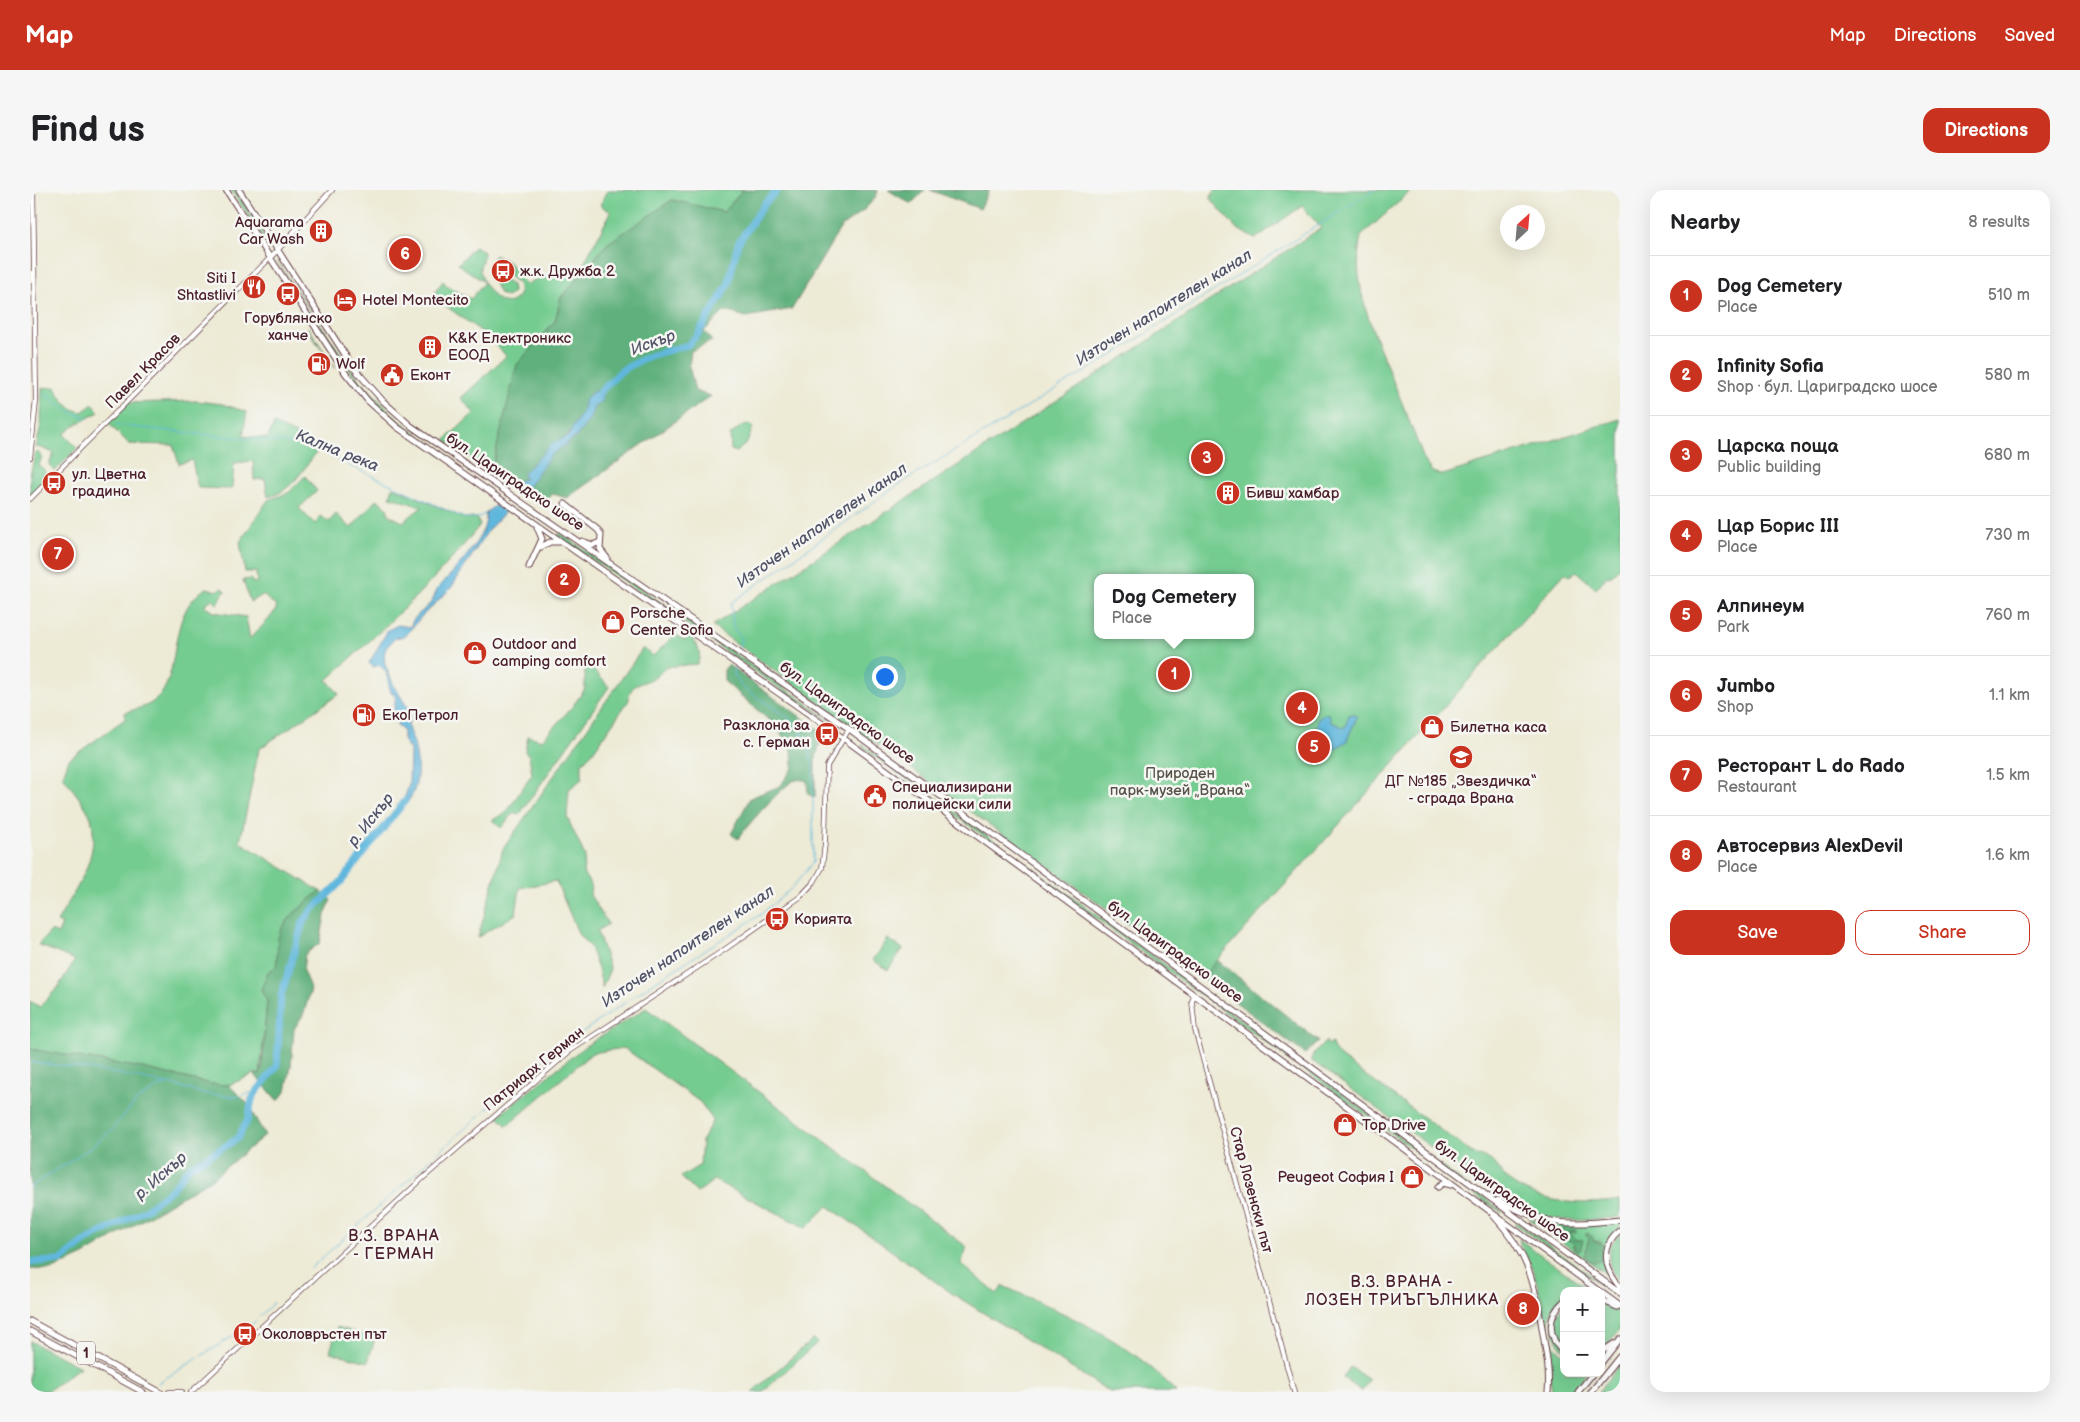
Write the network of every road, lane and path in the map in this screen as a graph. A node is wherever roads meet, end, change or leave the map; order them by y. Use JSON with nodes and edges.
{"nodes":[{"id":1,"x":33,"y":190,"type":"edge"},
{"id":2,"x":226,"y":190,"type":"edge"},
{"id":3,"x":239,"y":190,"type":"edge"},
{"id":4,"x":332,"y":190,"type":"edge"},
{"id":5,"x":278,"y":250,"type":"junction"},
{"id":6,"x":270,"y":258,"type":"junction"},
{"id":7,"x":30,"y":457,"type":"edge"},
{"id":8,"x":30,"y":499,"type":"edge"},
{"id":9,"x":565,"y":504,"type":"dead end"},
{"id":10,"x":536,"y":524,"type":"junction"},
{"id":11,"x":571,"y":536,"type":"junction"},
{"id":12,"x":600,"y":542,"type":"junction"},
{"id":13,"x":562,"y":543,"type":"junction"},
{"id":14,"x":540,"y":547,"type":"junction"},
{"id":15,"x":529,"y":567,"type":"dead end"},
{"id":16,"x":623,"y":572,"type":"junction"},
{"id":17,"x":849,"y":729,"type":"junction"},
{"id":18,"x":843,"y":738,"type":"junction"},
{"id":19,"x":1195,"y":995,"type":"junction"},
{"id":20,"x":1435,"y":1170,"type":"junction"},
{"id":21,"x":1456,"y":1186,"type":"junction"},
{"id":22,"x":1481,"y":1191,"type":"junction"},
{"id":23,"x":1484,"y":1206,"type":"junction"},
{"id":24,"x":1620,"y":1220,"type":"edge"},
{"id":25,"x":1620,"y":1231,"type":"edge"},
{"id":26,"x":1593,"y":1287,"type":"edge"},
{"id":27,"x":1620,"y":1287,"type":"edge"},
{"id":28,"x":1620,"y":1293,"type":"edge"},
{"id":29,"x":1605,"y":1296,"type":"edge"},
{"id":30,"x":1605,"y":1301,"type":"edge"},
{"id":31,"x":1560,"y":1306,"type":"edge"},
{"id":32,"x":1620,"y":1307,"type":"edge"},
{"id":33,"x":30,"y":1321,"type":"edge"},
{"id":34,"x":30,"y":1331,"type":"edge"},
{"id":35,"x":1620,"y":1340,"type":"edge"},
{"id":36,"x":1560,"y":1348,"type":"edge"},
{"id":37,"x":1605,"y":1349,"type":"edge"},
{"id":38,"x":1620,"y":1356,"type":"edge"},
{"id":39,"x":1605,"y":1358,"type":"edge"},
{"id":40,"x":1590,"y":1377,"type":"edge"},
{"id":41,"x":192,"y":1390,"type":"edge"},
{"id":42,"x":141,"y":1391,"type":"edge"},
{"id":43,"x":160,"y":1392,"type":"edge"},
{"id":44,"x":169,"y":1392,"type":"edge"},
{"id":45,"x":181,"y":1392,"type":"edge"},
{"id":46,"x":1294,"y":1392,"type":"edge"},
{"id":47,"x":1548,"y":1392,"type":"edge"},
{"id":48,"x":1578,"y":1392,"type":"edge"},
{"id":49,"x":1591,"y":1392,"type":"edge"}],
"edges":[{"from":1,"to":7,"type":"main road"},
{"from":2,"to":6,"type":"highway","name":"бул. Цариградско шосе"},
{"from":3,"to":5,"type":"highway","name":"бул. Цариградско шосе"},
{"from":4,"to":5,"type":"main road"},
{"from":5,"to":6,"type":"main road"},
{"from":5,"to":11,"type":"highway","name":"бул. Цариградско шосе"},
{"from":6,"to":8,"type":"street","name":"Павел Красов"},
{"from":6,"to":10,"type":"highway","name":"бул. Цариградско шосе"},
{"from":9,"to":12,"type":"highway"},
{"from":10,"to":13,"type":"highway","name":"бул. Цариградско шосе"},
{"from":10,"to":14,"type":"highway"},
{"from":11,"to":12,"type":"highway"},
{"from":11,"to":16,"type":"highway","name":"бул. Цариградско шосе"},
{"from":12,"to":16,"type":"highway"},
{"from":13,"to":14,"type":"highway"},
{"from":13,"to":18,"type":"highway","name":"бул. Цариградско шосе"},
{"from":14,"to":15,"type":"highway"},
{"from":16,"to":17,"type":"highway","name":"бул. Цариградско шосе"},
{"from":17,"to":18,"type":"street","name":"Патриарх Герман"},
{"from":17,"to":22,"type":"highway","name":"бул. Цариградско шосе"},
{"from":18,"to":19,"type":"highway","name":"бул. Цариградско шосе"},
{"from":18,"to":41,"type":"street","name":"Патриарх Герман"},
{"from":19,"to":20,"type":"highway","name":"бул. Цариградско шосе"},
{"from":19,"to":46,"type":"street","name":"Стар Лозенски път"},
{"from":20,"to":21,"type":"highway","name":"бул. Цариградско шосе"},
{"from":20,"to":21,"type":"highway"},
{"from":21,"to":23,"type":"highway","name":"бул. Цариградско шосе"},
{"from":22,"to":24,"type":"highway"},
{"from":22,"to":28,"type":"highway","name":"бул. Цариградско шосе"},
{"from":23,"to":26,"type":"highway","name":"бул. Цариградско шосе"},
{"from":23,"to":47,"type":"highway"},
{"from":25,"to":27,"type":"highway"},
{"from":29,"to":32,"type":"highway","name":"бул. Цариградско шосе"},
{"from":30,"to":32,"type":"highway"},
{"from":31,"to":36,"type":"highway"},
{"from":33,"to":43,"type":"highway","number":"1"},
{"from":34,"to":42,"type":"highway","number":"1"},
{"from":35,"to":37,"type":"highway"},
{"from":35,"to":39,"type":"highway"},
{"from":38,"to":49,"type":"highway"},
{"from":40,"to":48,"type":"highway"},
{"from":41,"to":45,"type":"street"},
{"from":44,"to":45,"type":"street"}]}
